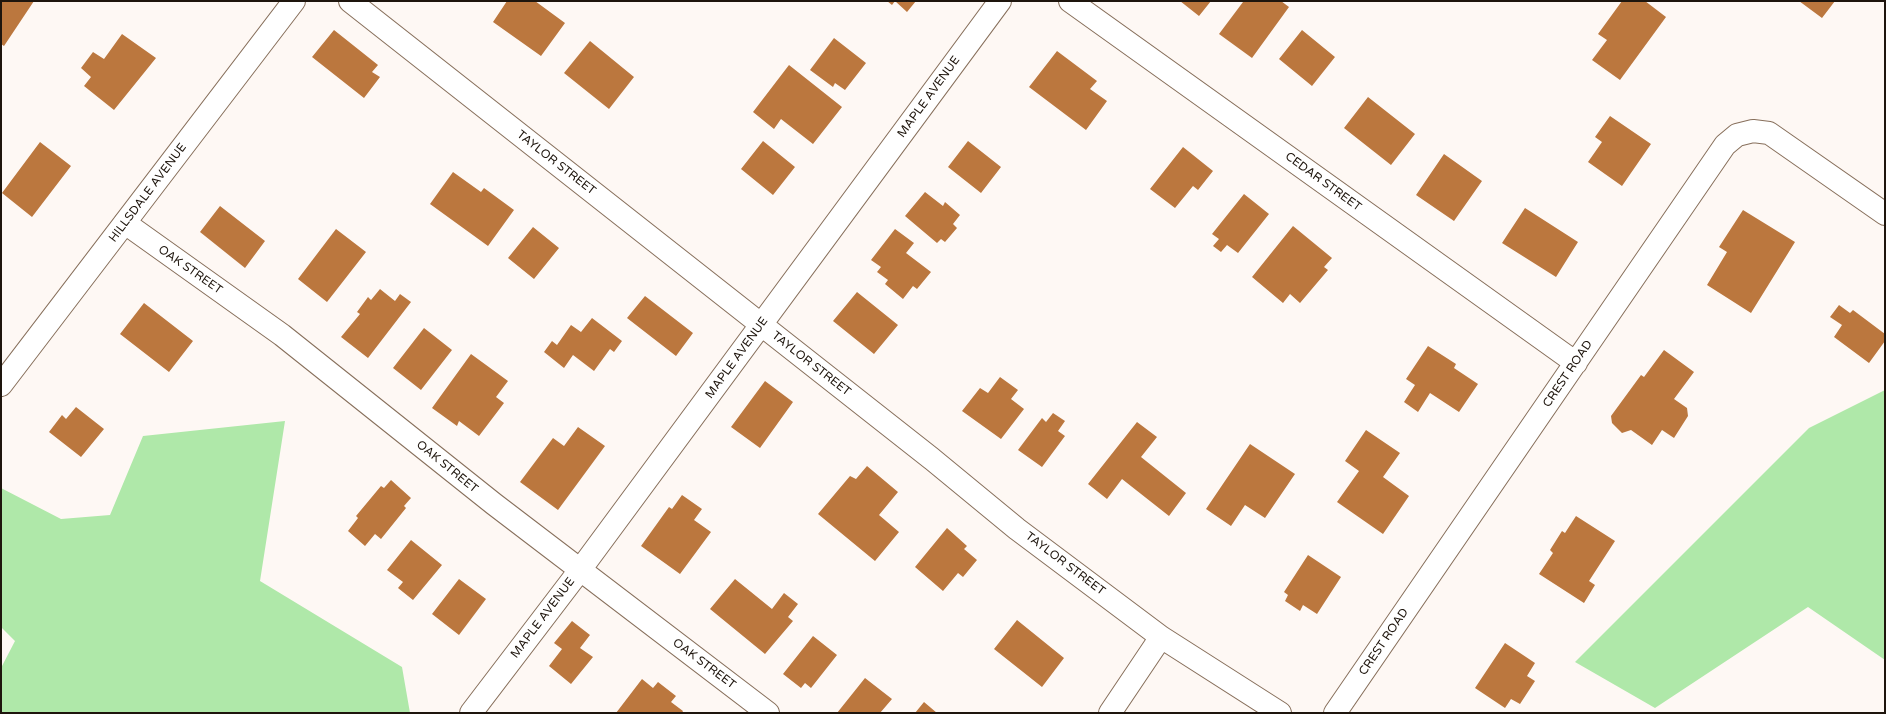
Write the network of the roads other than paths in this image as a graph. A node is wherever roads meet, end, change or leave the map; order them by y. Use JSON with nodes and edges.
{"nodes":[{"id":1,"x":294,"y":1,"type":"edge"},
{"id":2,"x":350,"y":1,"type":"edge"},
{"id":3,"x":1000,"y":1,"type":"edge"},
{"id":4,"x":1070,"y":1,"type":"edge"},
{"id":5,"x":1885,"y":214,"type":"edge"},
{"id":6,"x":125,"y":223,"type":"junction"},
{"id":7,"x":761,"y":325,"type":"junction"},
{"id":8,"x":1576,"y":363,"type":"junction"},
{"id":9,"x":1,"y":384,"type":"edge"},
{"id":10,"x":580,"y":570,"type":"junction"},
{"id":11,"x":1161,"y":637,"type":"junction"},
{"id":12,"x":471,"y":713,"type":"edge"},
{"id":13,"x":768,"y":713,"type":"edge"},
{"id":14,"x":1110,"y":713,"type":"edge"},
{"id":15,"x":1280,"y":713,"type":"edge"},
{"id":16,"x":1335,"y":713,"type":"edge"}],
"edges":[{"from":1,"to":6,"type":"street","name":"HILLSDALE AVENUE"},
{"from":2,"to":7,"type":"street","name":"TAYLOR STREET"},
{"from":3,"to":7,"type":"street","name":"MAPLE AVENUE"},
{"from":4,"to":8,"type":"street","name":"CEDAR STREET"},
{"from":5,"to":8,"type":"street","name":"CREST ROAD"},
{"from":6,"to":9,"type":"street","name":"HILLSDALE AVENUE"},
{"from":6,"to":10,"type":"street","name":"OAK STREET"},
{"from":7,"to":10,"type":"street","name":"MAPLE AVENUE"},
{"from":7,"to":11,"type":"street","name":"TAYLOR STREET"},
{"from":8,"to":16,"type":"street","name":"CREST ROAD"},
{"from":10,"to":12,"type":"street","name":"MAPLE AVENUE"},
{"from":10,"to":13,"type":"street","name":"OAK STREET"},
{"from":11,"to":14,"type":"street"},
{"from":11,"to":15,"type":"street","name":"TAYLOR STREET"}]}
